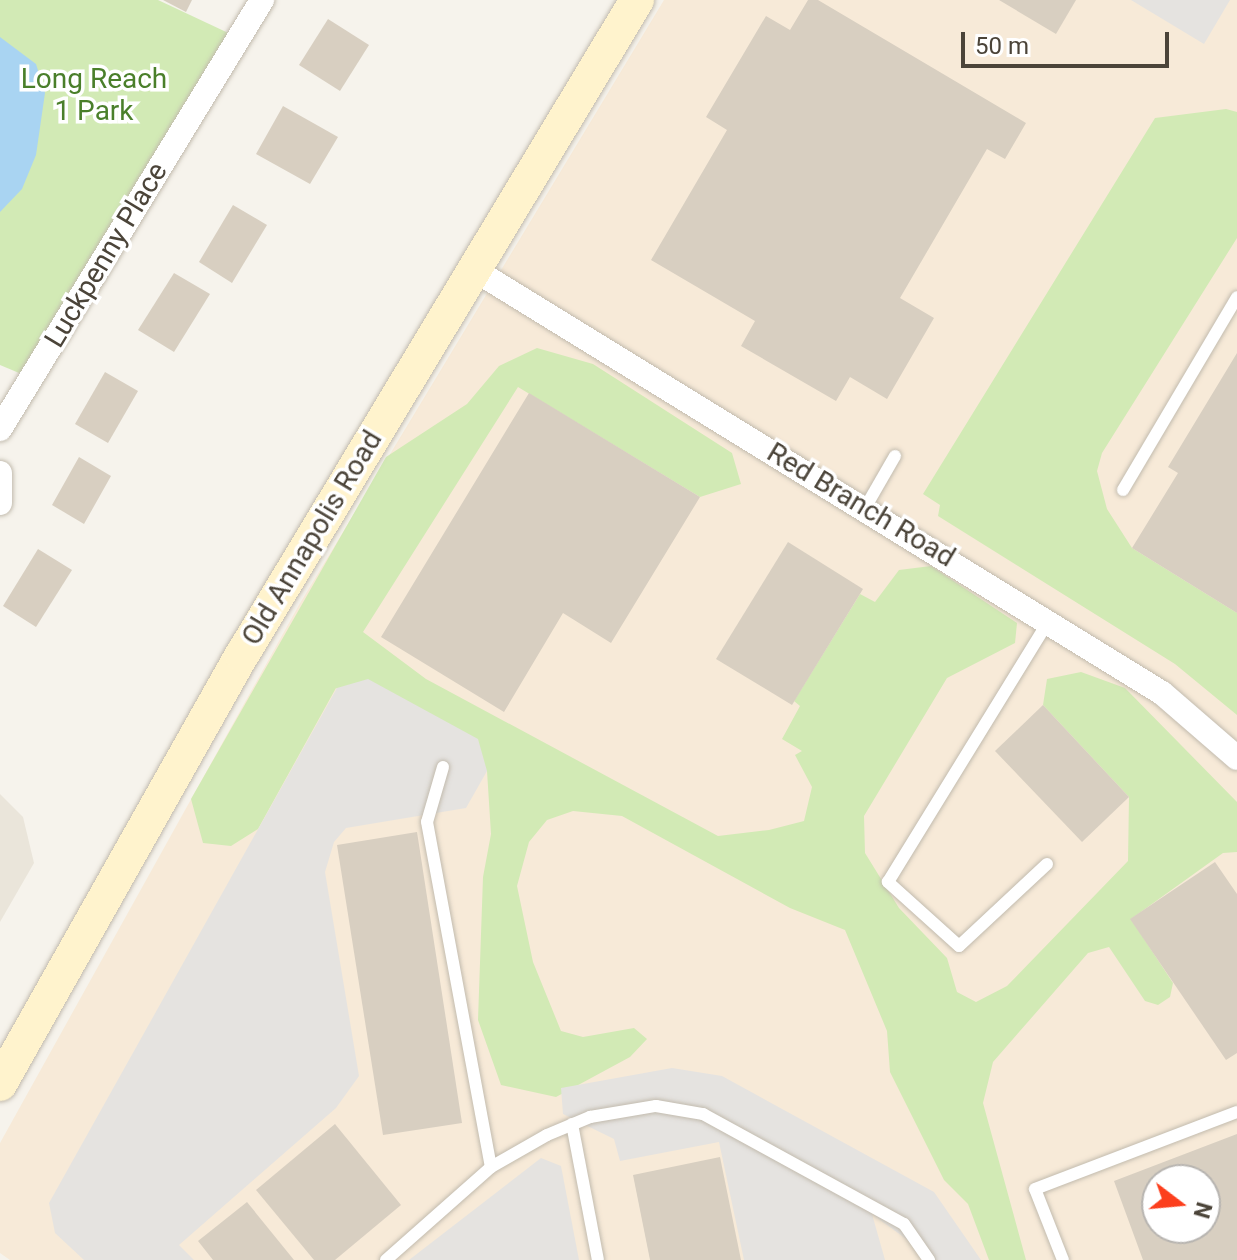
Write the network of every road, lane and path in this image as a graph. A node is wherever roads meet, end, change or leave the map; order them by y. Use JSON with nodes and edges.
{"nodes":[{"id":1,"x":262,"y":0,"type":"edge"},
{"id":2,"x":637,"y":0,"type":"edge"},
{"id":3,"x":473,"y":269,"type":"junction"},
{"id":4,"x":1237,"y":297,"type":"edge"},
{"id":5,"x":0,"y":429,"type":"edge"},
{"id":6,"x":895,"y":456,"type":"dead end"},
{"id":7,"x":0,"y":473,"type":"edge"},
{"id":8,"x":1123,"y":490,"type":"dead end"},
{"id":9,"x":0,"y":503,"type":"edge"},
{"id":10,"x":865,"y":508,"type":"junction"},
{"id":11,"x":1049,"y":620,"type":"junction"},
{"id":12,"x":1237,"y":758,"type":"edge"},
{"id":13,"x":443,"y":767,"type":"dead end"},
{"id":14,"x":1047,"y":864,"type":"dead end"},
{"id":15,"x":0,"y":1084,"type":"edge"},
{"id":16,"x":1237,"y":1112,"type":"edge"},
{"id":17,"x":572,"y":1124,"type":"junction"},
{"id":18,"x":491,"y":1167,"type":"junction"},
{"id":19,"x":386,"y":1260,"type":"edge"},
{"id":20,"x":598,"y":1260,"type":"edge"},
{"id":21,"x":929,"y":1260,"type":"edge"},
{"id":22,"x":1063,"y":1260,"type":"edge"}],
"edges":[{"from":1,"to":5,"type":"street","name":"Luckpenny Place"},
{"from":2,"to":3,"type":"main road","name":"Old Annapolis Road"},
{"from":3,"to":10,"type":"street","name":"Red Branch Road"},
{"from":3,"to":15,"type":"main road","name":"Old Annapolis Road"},
{"from":4,"to":8,"type":"lane"},
{"from":6,"to":10,"type":"lane"},
{"from":7,"to":9,"type":"street"},
{"from":10,"to":11,"type":"street","name":"Red Branch Road"},
{"from":11,"to":12,"type":"street","name":"Red Branch Road"},
{"from":11,"to":14,"type":"lane"},
{"from":13,"to":18,"type":"lane"},
{"from":16,"to":22,"type":"lane"},
{"from":17,"to":18,"type":"lane"},
{"from":17,"to":20,"type":"lane"},
{"from":17,"to":21,"type":"lane"},
{"from":18,"to":19,"type":"lane"}]}
